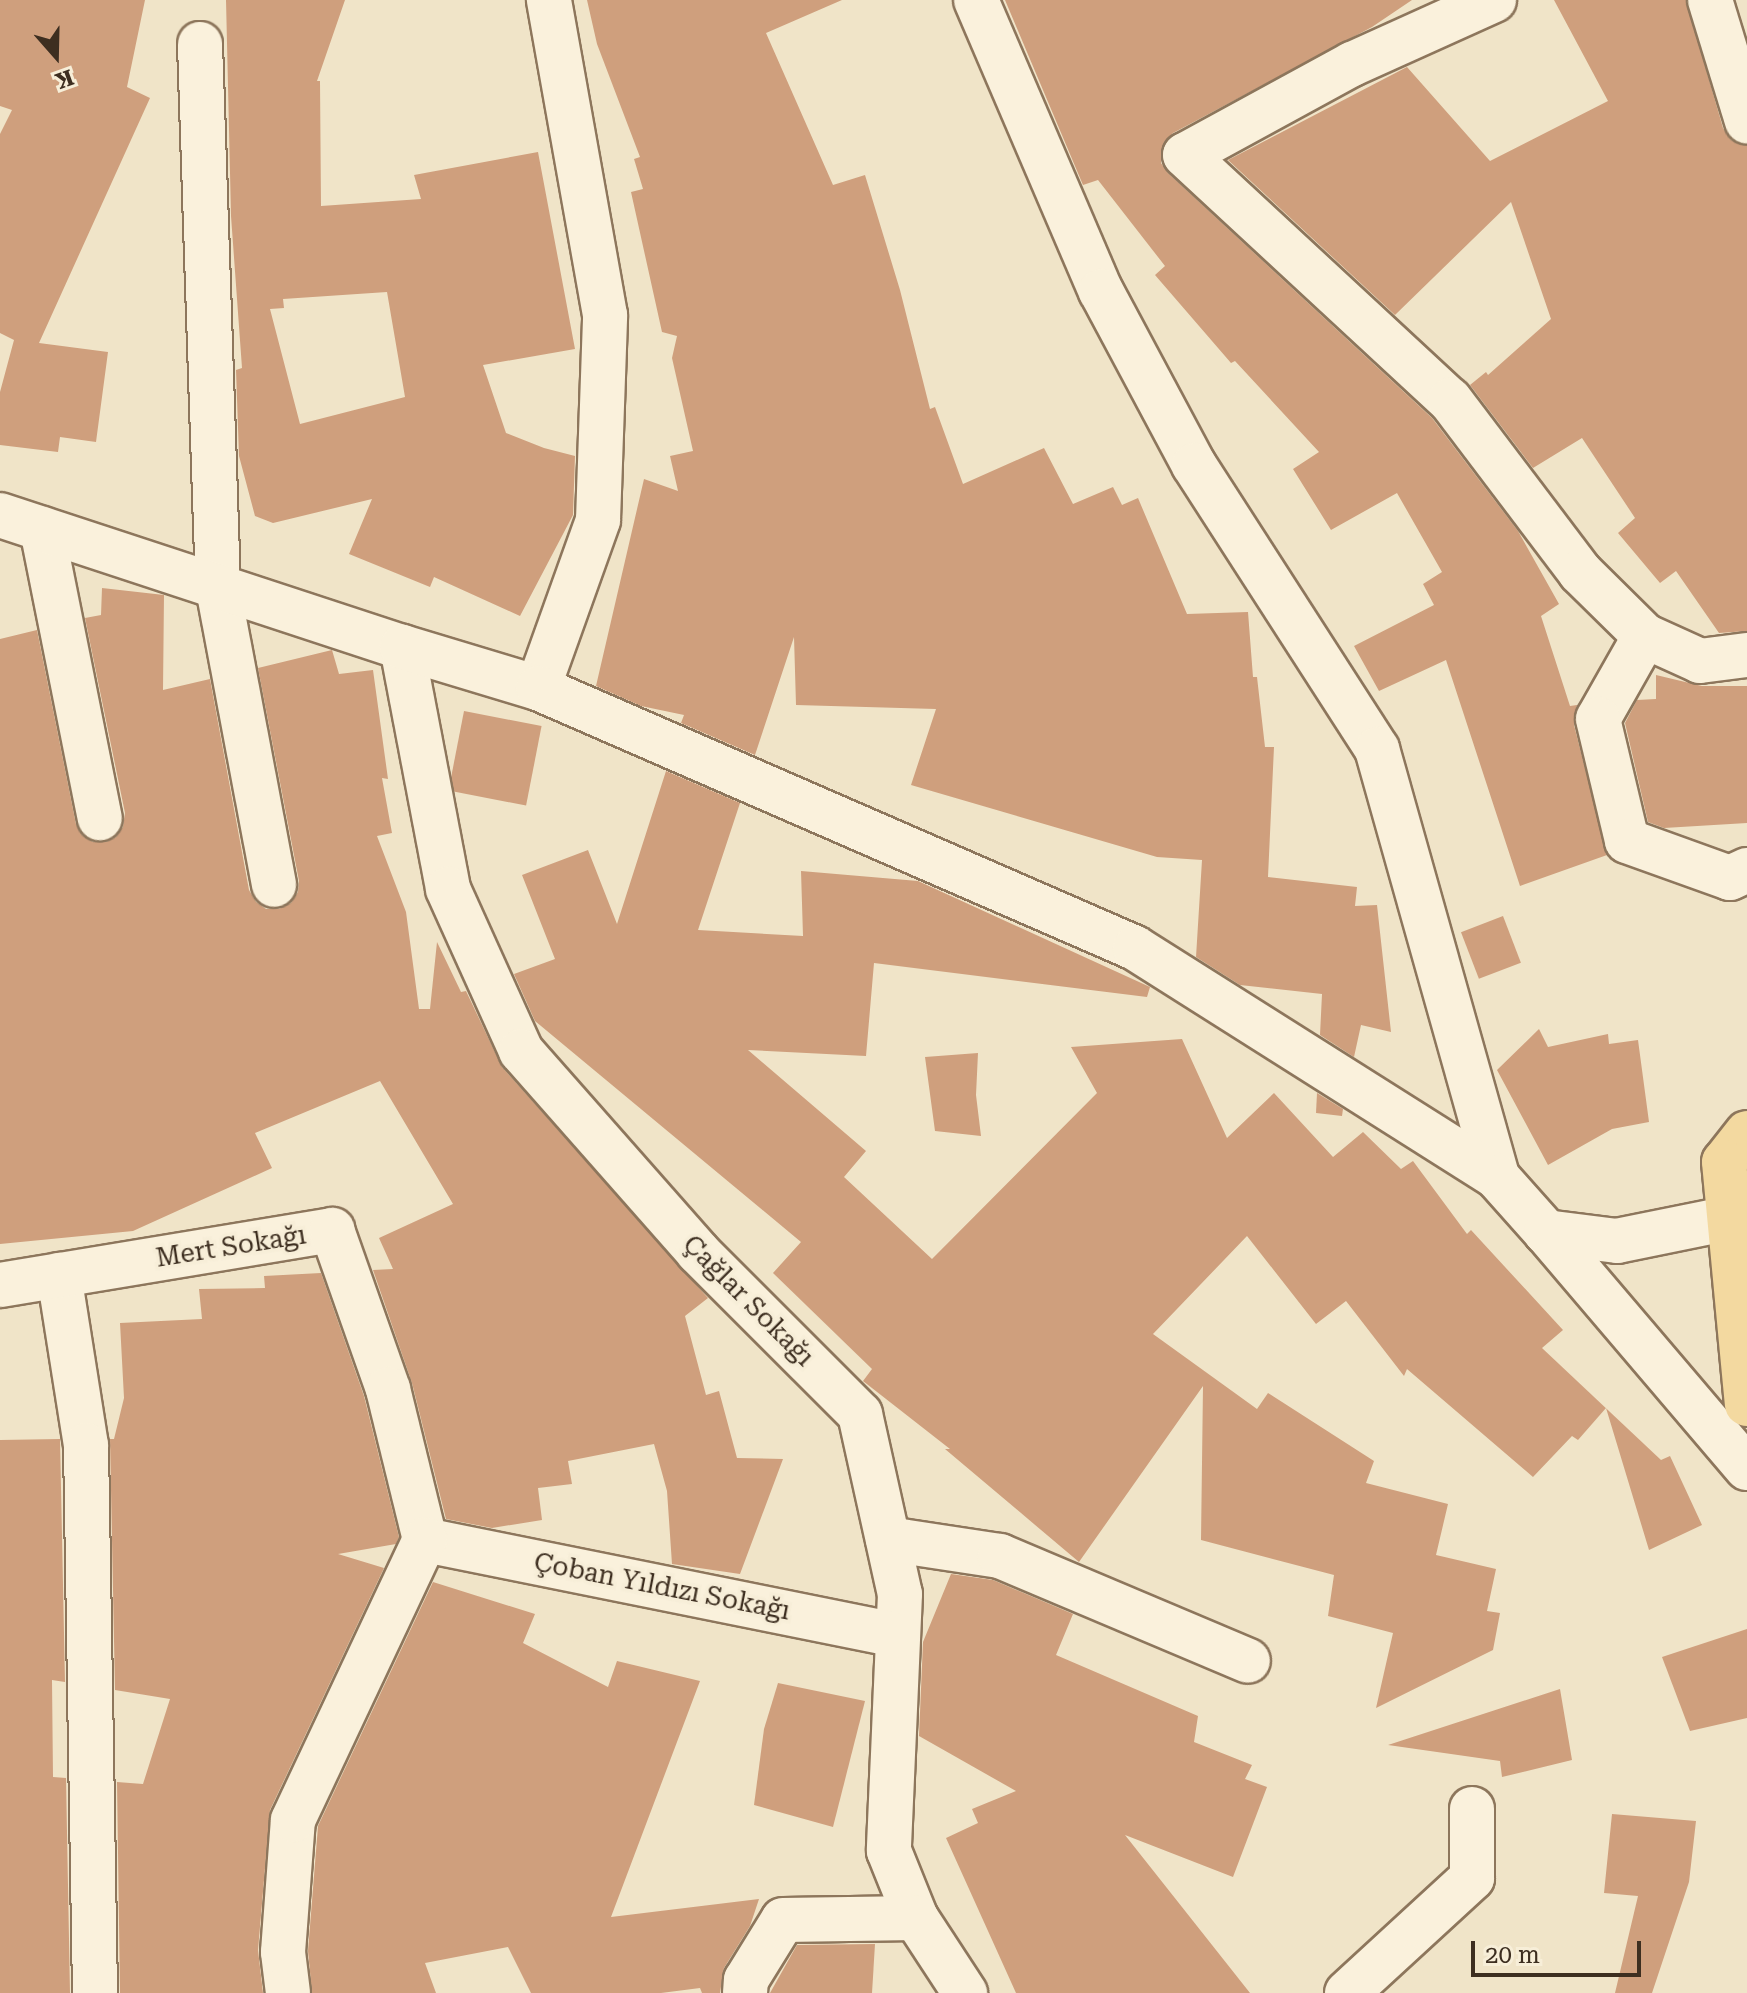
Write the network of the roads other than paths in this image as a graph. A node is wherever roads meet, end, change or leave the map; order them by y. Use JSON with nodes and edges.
{"nodes":[{"id":1,"x":549,"y":0,"type":"edge"},
{"id":2,"x":976,"y":0,"type":"edge"},
{"id":3,"x":1494,"y":0,"type":"edge"},
{"id":4,"x":1710,"y":0,"type":"edge"},
{"id":5,"x":200,"y":44,"type":"dead end"},
{"id":6,"x":1747,"y":121,"type":"edge"},
{"id":7,"x":0,"y":515,"type":"edge"},
{"id":8,"x":42,"y":529,"type":"junction"},
{"id":9,"x":218,"y":588,"type":"junction"},
{"id":10,"x":1645,"y":636,"type":"junction"},
{"id":11,"x":402,"y":647,"type":"junction"},
{"id":12,"x":1747,"y":655,"type":"edge"},
{"id":13,"x":538,"y":688,"type":"junction"},
{"id":14,"x":100,"y":818,"type":"dead end"},
{"id":15,"x":1747,"y":870,"type":"edge"},
{"id":16,"x":274,"y":885,"type":"dead end"},
{"id":17,"x":1747,"y":1133,"type":"edge"},
{"id":18,"x":1497,"y":1177,"type":"junction"},
{"id":19,"x":1730,"y":1218,"type":"junction"},
{"id":20,"x":1546,"y":1232,"type":"junction"},
{"id":21,"x":59,"y":1275,"type":"junction"},
{"id":22,"x":0,"y":1285,"type":"edge"},
{"id":23,"x":1747,"y":1404,"type":"edge"},
{"id":24,"x":1747,"y":1468,"type":"edge"},
{"id":25,"x":888,"y":1539,"type":"junction"},
{"id":26,"x":425,"y":1540,"type":"junction"},
{"id":27,"x":898,"y":1635,"type":"junction"},
{"id":28,"x":1248,"y":1661,"type":"dead end"},
{"id":29,"x":1472,"y":1809,"type":"dead end"},
{"id":30,"x":916,"y":1918,"type":"junction"},
{"id":31,"x":95,"y":1993,"type":"edge"},
{"id":32,"x":288,"y":1993,"type":"edge"},
{"id":33,"x":745,"y":1993,"type":"edge"},
{"id":34,"x":965,"y":1993,"type":"edge"},
{"id":35,"x":1347,"y":1993,"type":"edge"}],
"edges":[{"from":1,"to":13,"type":"street"},
{"from":2,"to":18,"type":"street"},
{"from":3,"to":10,"type":"street"},
{"from":4,"to":6,"type":"street"},
{"from":5,"to":9,"type":"street"},
{"from":7,"to":8,"type":"street"},
{"from":8,"to":9,"type":"street"},
{"from":8,"to":14,"type":"street"},
{"from":9,"to":11,"type":"street"},
{"from":9,"to":16,"type":"street"},
{"from":10,"to":12,"type":"street"},
{"from":10,"to":15,"type":"street"},
{"from":11,"to":13,"type":"street"},
{"from":11,"to":25,"type":"street","name":"Çağlar Sokağı"},
{"from":13,"to":18,"type":"street"},
{"from":17,"to":19,"type":"main road"},
{"from":18,"to":20,"type":"street"},
{"from":19,"to":20,"type":"street"},
{"from":19,"to":23,"type":"main road"},
{"from":20,"to":24,"type":"street"},
{"from":21,"to":22,"type":"street","name":"Mert Sokağı"},
{"from":21,"to":26,"type":"street","name":"Mert Sokağı"},
{"from":21,"to":31,"type":"street"},
{"from":25,"to":27,"type":"street","name":"Çağlar Sokağı"},
{"from":25,"to":28,"type":"street"},
{"from":26,"to":27,"type":"street","name":"Çoban Yıldızı Sokağı"},
{"from":26,"to":32,"type":"street"},
{"from":27,"to":30,"type":"street","name":"Çağlar Sokağı"},
{"from":29,"to":35,"type":"street"},
{"from":30,"to":33,"type":"street"},
{"from":30,"to":34,"type":"street","name":"Çağlar Sokağı"}]}
